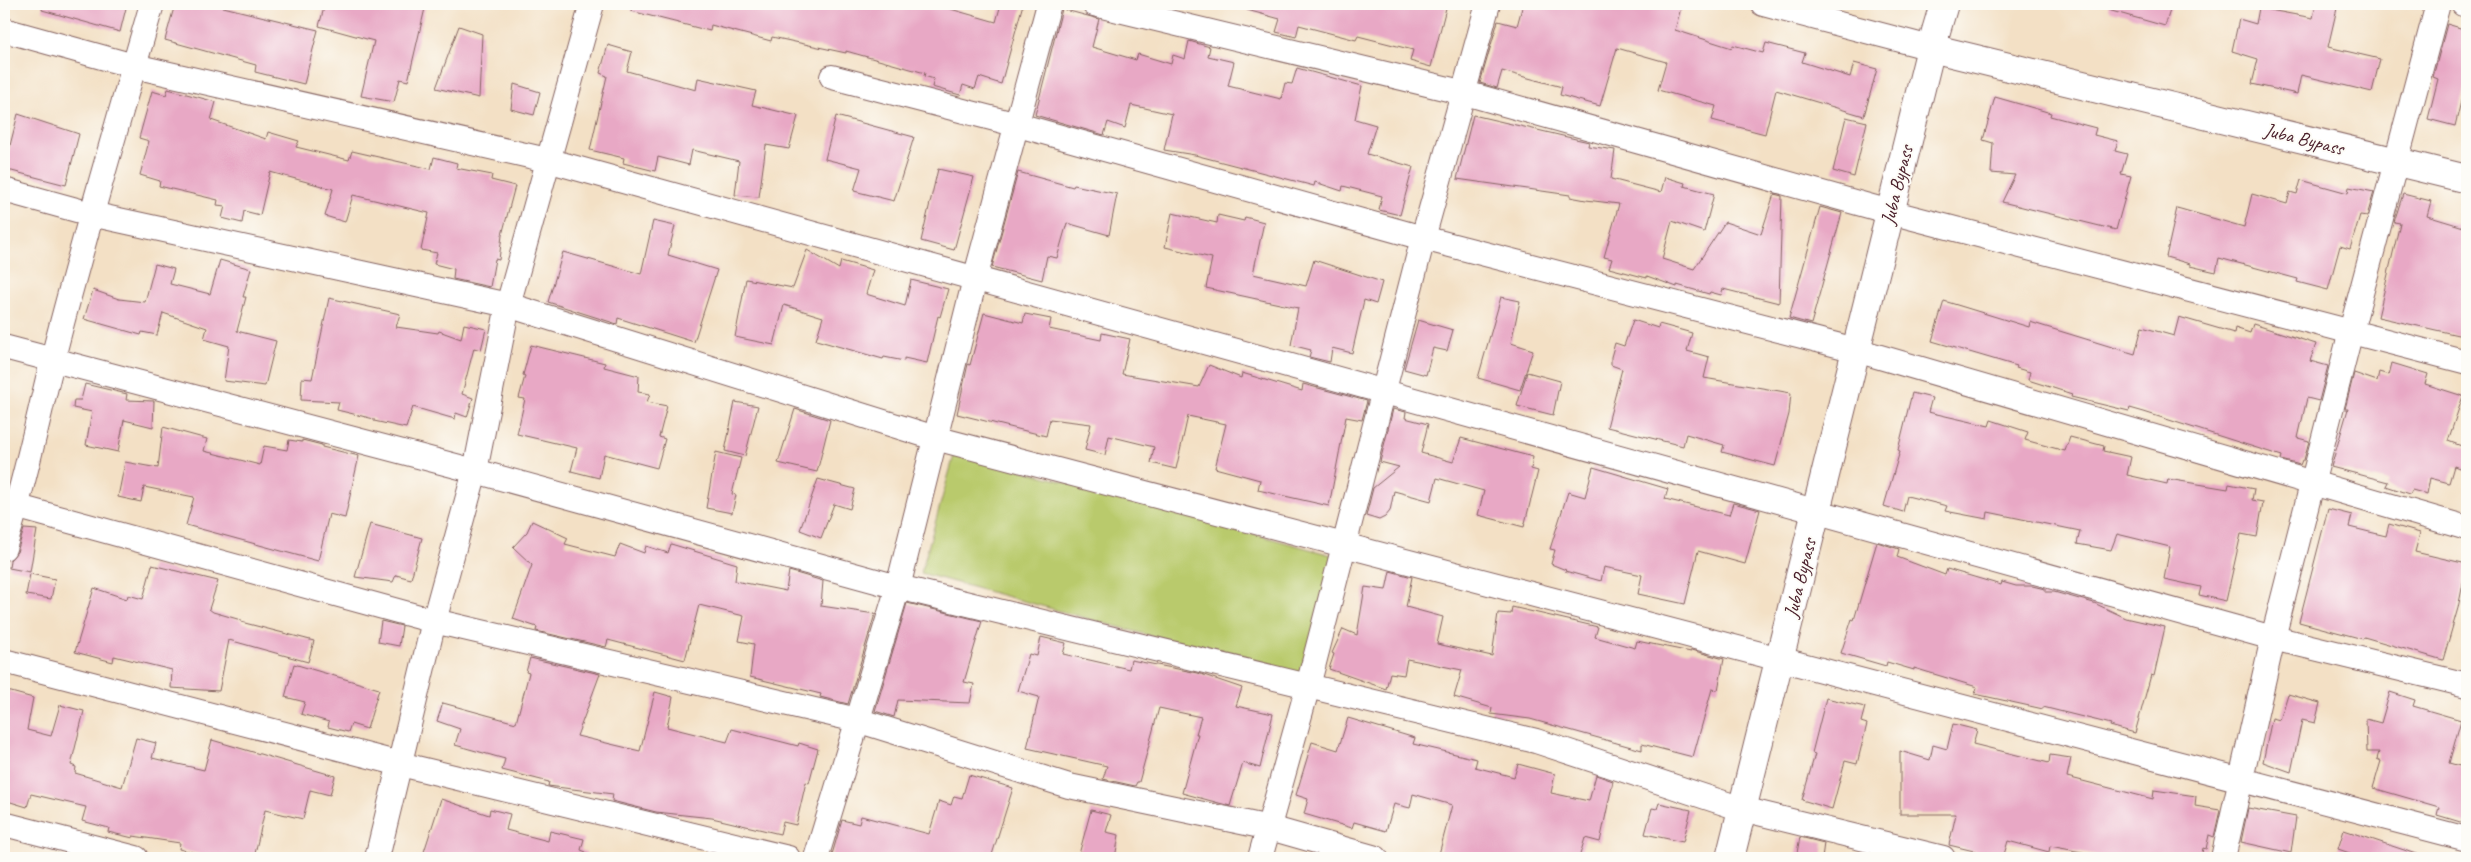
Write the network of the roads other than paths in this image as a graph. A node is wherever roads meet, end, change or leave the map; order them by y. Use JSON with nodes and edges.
{"nodes":[{"id":1,"x":152,"y":4,"type":"edge"},
{"id":2,"x":592,"y":4,"type":"edge"},
{"id":3,"x":1049,"y":4,"type":"edge"},
{"id":4,"x":1094,"y":4,"type":"edge"},
{"id":5,"x":1488,"y":4,"type":"edge"},
{"id":6,"x":1763,"y":4,"type":"edge"},
{"id":7,"x":1944,"y":4,"type":"edge"},
{"id":8,"x":2438,"y":4,"type":"edge"},
{"id":9,"x":2463,"y":4,"type":"edge"},
{"id":10,"x":2467,"y":5,"type":"edge"},
{"id":11,"x":4,"y":30,"type":"edge"},
{"id":12,"x":1931,"y":48,"type":"junction"},
{"id":13,"x":134,"y":66,"type":"junction"},
{"id":14,"x":832,"y":77,"type":"dead end"},
{"id":15,"x":1465,"y":93,"type":"junction"},
{"id":16,"x":1018,"y":124,"type":"junction"},
{"id":17,"x":547,"y":160,"type":"junction"},
{"id":18,"x":2395,"y":162,"type":"junction"},
{"id":19,"x":2467,"y":179,"type":"edge"},
{"id":20,"x":4,"y":190,"type":"edge"},
{"id":21,"x":1890,"y":212,"type":"junction"},
{"id":22,"x":91,"y":214,"type":"junction"},
{"id":23,"x":1423,"y":238,"type":"junction"},
{"id":24,"x":975,"y":279,"type":"junction"},
{"id":25,"x":508,"y":305,"type":"junction"},
{"id":26,"x":2351,"y":331,"type":"junction"},
{"id":27,"x":4,"y":347,"type":"edge"},
{"id":28,"x":1856,"y":350,"type":"junction"},
{"id":29,"x":53,"y":359,"type":"junction"},
{"id":30,"x":2467,"y":362,"type":"edge"},
{"id":31,"x":1383,"y":392,"type":"junction"},
{"id":32,"x":935,"y":438,"type":"junction"},
{"id":33,"x":475,"y":471,"type":"junction"},
{"id":34,"x":2312,"y":484,"type":"junction"},
{"id":35,"x":11,"y":505,"type":"edge"},
{"id":36,"x":1816,"y":511,"type":"junction"},
{"id":37,"x":2467,"y":528,"type":"edge"},
{"id":38,"x":1344,"y":545,"type":"junction"},
{"id":39,"x":4,"y":548,"type":"edge"},
{"id":40,"x":898,"y":587,"type":"junction"},
{"id":41,"x":434,"y":621,"type":"junction"},
{"id":42,"x":2273,"y":638,"type":"junction"},
{"id":43,"x":1780,"y":659,"type":"junction"},
{"id":44,"x":4,"y":661,"type":"edge"},
{"id":45,"x":2467,"y":685,"type":"edge"},
{"id":46,"x":1308,"y":686,"type":"junction"},
{"id":47,"x":856,"y":720,"type":"junction"},
{"id":48,"x":400,"y":764,"type":"junction"},
{"id":49,"x":2242,"y":778,"type":"junction"},
{"id":50,"x":1742,"y":809,"type":"junction"},
{"id":51,"x":4,"y":824,"type":"edge"},
{"id":52,"x":1270,"y":828,"type":"junction"},
{"id":53,"x":2467,"y":839,"type":"edge"},
{"id":54,"x":136,"y":858,"type":"edge"},
{"id":55,"x":377,"y":858,"type":"edge"},
{"id":56,"x":788,"y":858,"type":"edge"},
{"id":57,"x":816,"y":858,"type":"edge"},
{"id":58,"x":1260,"y":858,"type":"edge"},
{"id":59,"x":1376,"y":858,"type":"edge"},
{"id":60,"x":1730,"y":858,"type":"edge"},
{"id":61,"x":1943,"y":858,"type":"edge"},
{"id":62,"x":2223,"y":858,"type":"edge"}],
"edges":[{"from":1,"to":13,"type":"street"},
{"from":2,"to":17,"type":"street"},
{"from":3,"to":16,"type":"street"},
{"from":4,"to":15,"type":"street"},
{"from":5,"to":15,"type":"street"},
{"from":6,"to":12,"type":"street"},
{"from":7,"to":12,"type":"main road"},
{"from":8,"to":18,"type":"street"},
{"from":9,"to":10,"type":"street"},
{"from":11,"to":13,"type":"street"},
{"from":12,"to":18,"type":"main road","name":"Juba Bypass"},
{"from":12,"to":21,"type":"main road","name":"Juba Bypass"},
{"from":13,"to":17,"type":"street"},
{"from":13,"to":22,"type":"street"},
{"from":14,"to":16,"type":"street"},
{"from":15,"to":21,"type":"street"},
{"from":15,"to":23,"type":"street"},
{"from":16,"to":23,"type":"street"},
{"from":16,"to":24,"type":"street"},
{"from":17,"to":24,"type":"street"},
{"from":17,"to":25,"type":"street"},
{"from":18,"to":19,"type":"main road","name":"Juba Bypass"},
{"from":18,"to":26,"type":"street"},
{"from":20,"to":22,"type":"street"},
{"from":21,"to":26,"type":"street"},
{"from":21,"to":28,"type":"main road","name":"Juba Bypass"},
{"from":22,"to":25,"type":"street"},
{"from":22,"to":29,"type":"street"},
{"from":23,"to":28,"type":"street"},
{"from":23,"to":31,"type":"street"},
{"from":24,"to":31,"type":"street"},
{"from":24,"to":32,"type":"street"},
{"from":25,"to":32,"type":"street"},
{"from":25,"to":33,"type":"street"},
{"from":26,"to":30,"type":"street"},
{"from":26,"to":34,"type":"street"},
{"from":27,"to":29,"type":"street"},
{"from":28,"to":34,"type":"street"},
{"from":28,"to":36,"type":"main road","name":"Juba Bypass"},
{"from":29,"to":33,"type":"street"},
{"from":29,"to":35,"type":"street"},
{"from":31,"to":36,"type":"street"},
{"from":31,"to":38,"type":"street"},
{"from":32,"to":38,"type":"street"},
{"from":32,"to":40,"type":"street"},
{"from":33,"to":40,"type":"street"},
{"from":33,"to":41,"type":"street"},
{"from":34,"to":37,"type":"street"},
{"from":34,"to":42,"type":"street"},
{"from":35,"to":39,"type":"street"},
{"from":35,"to":41,"type":"street"},
{"from":36,"to":42,"type":"street"},
{"from":36,"to":43,"type":"main road","name":"Juba Bypass"},
{"from":38,"to":43,"type":"street"},
{"from":38,"to":46,"type":"street"},
{"from":40,"to":46,"type":"street"},
{"from":40,"to":47,"type":"street"},
{"from":41,"to":47,"type":"street"},
{"from":41,"to":48,"type":"street"},
{"from":42,"to":45,"type":"street"},
{"from":42,"to":49,"type":"street"},
{"from":43,"to":49,"type":"street"},
{"from":43,"to":50,"type":"main road","name":"Juba Bypass"},
{"from":44,"to":48,"type":"street"},
{"from":46,"to":50,"type":"street"},
{"from":46,"to":52,"type":"street"},
{"from":47,"to":52,"type":"street"},
{"from":47,"to":57,"type":"street"},
{"from":48,"to":55,"type":"street"},
{"from":48,"to":56,"type":"street"},
{"from":49,"to":53,"type":"street"},
{"from":49,"to":62,"type":"street"},
{"from":50,"to":60,"type":"main road","name":"Juba Bypass"},
{"from":50,"to":61,"type":"street"},
{"from":51,"to":54,"type":"street"},
{"from":52,"to":58,"type":"street"},
{"from":52,"to":59,"type":"street"}]}
